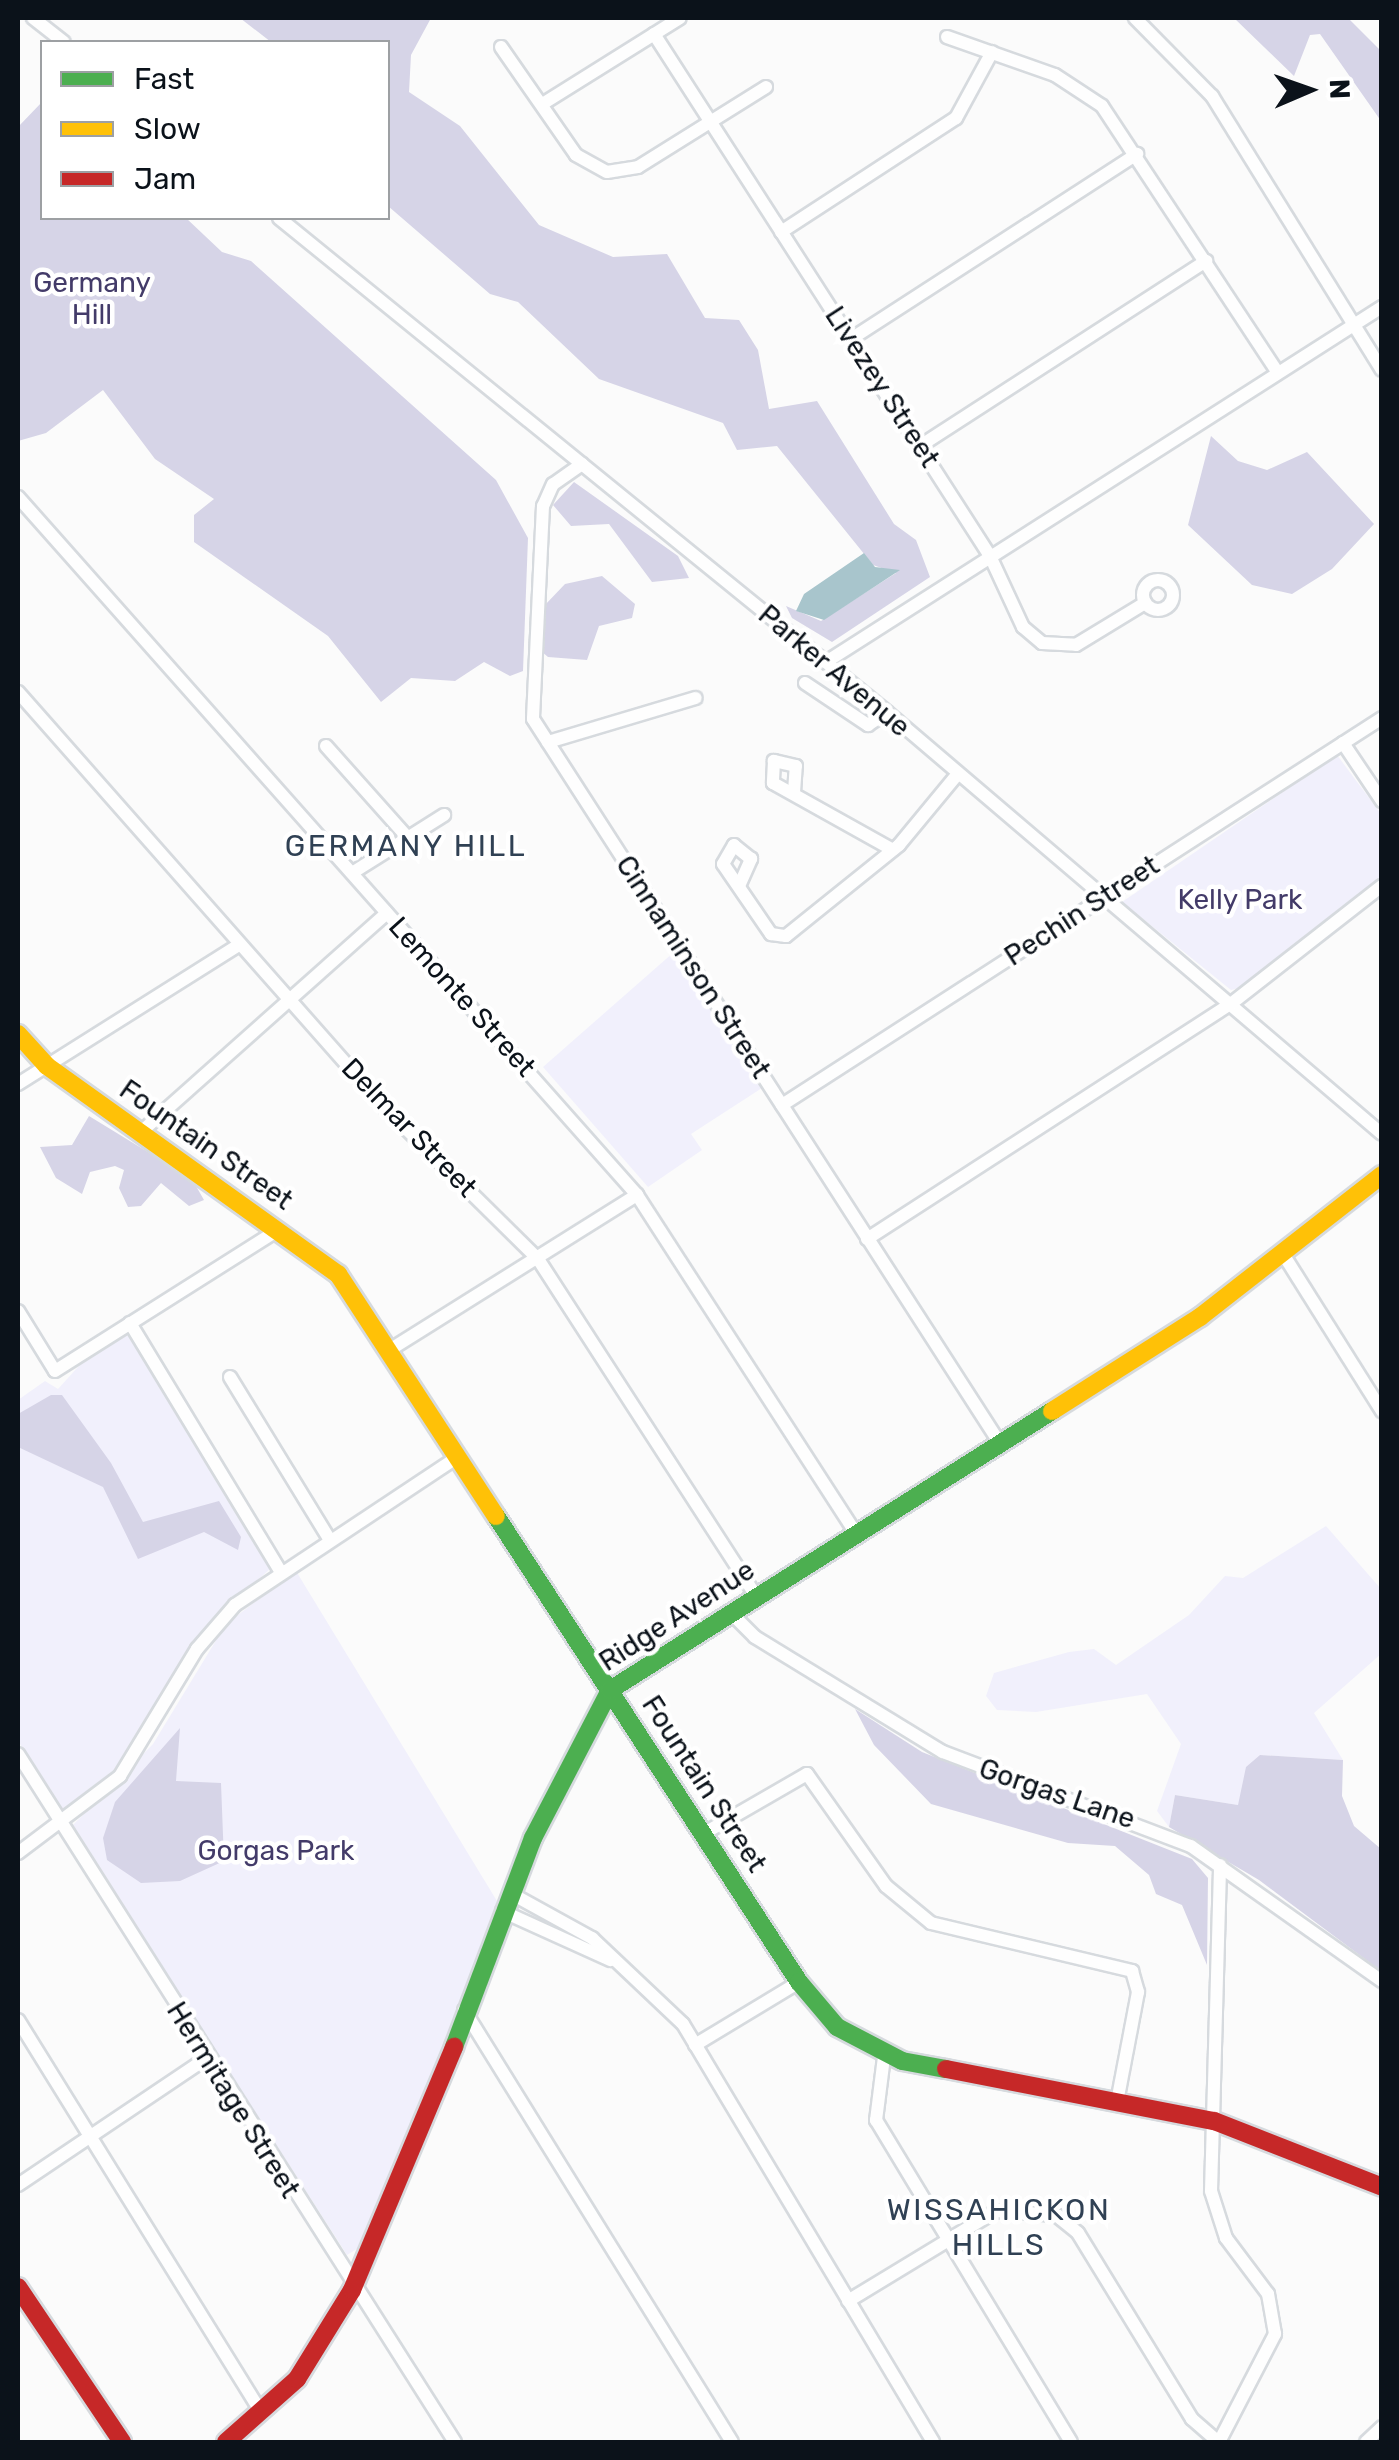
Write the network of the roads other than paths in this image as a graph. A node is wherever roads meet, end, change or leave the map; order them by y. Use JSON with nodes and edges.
{"nodes":[{"id":1,"x":33,"y":18,"type":"edge"},
{"id":2,"x":680,"y":18,"type":"edge"},
{"id":3,"x":1135,"y":18,"type":"edge"},
{"id":4,"x":654,"y":34,"type":"junction"},
{"id":5,"x":947,"y":37,"type":"dead end"},
{"id":6,"x":61,"y":40,"type":"edge"},
{"id":7,"x":501,"y":47,"type":"dead end"},
{"id":8,"x":992,"y":52,"type":"junction"},
{"id":9,"x":766,"y":87,"type":"dead end"},
{"id":10,"x":544,"y":102,"type":"junction"},
{"id":11,"x":710,"y":122,"type":"junction"},
{"id":12,"x":1136,"y":154,"type":"junction"},
{"id":13,"x":280,"y":220,"type":"edge"},
{"id":14,"x":782,"y":232,"type":"junction"},
{"id":15,"x":1206,"y":261,"type":"junction"},
{"id":16,"x":1382,"y":307,"type":"edge"},
{"id":17,"x":1353,"y":324,"type":"junction"},
{"id":18,"x":851,"y":339,"type":"junction"},
{"id":19,"x":1382,"y":370,"type":"edge"},
{"id":20,"x":1277,"y":371,"type":"junction"},
{"id":21,"x":920,"y":446,"type":"junction"},
{"id":22,"x":582,"y":464,"type":"junction"},
{"id":23,"x":18,"y":497,"type":"edge"},
{"id":24,"x":990,"y":556,"type":"junction"},
{"id":25,"x":1145,"y":603,"type":"dead end"},
{"id":26,"x":826,"y":662,"type":"junction"},
{"id":27,"x":804,"y":683,"type":"dead end"},
{"id":28,"x":18,"y":692,"type":"edge"},
{"id":29,"x":696,"y":698,"type":"dead end"},
{"id":30,"x":887,"y":712,"type":"junction"},
{"id":31,"x":1382,"y":718,"type":"edge"},
{"id":32,"x":548,"y":742,"type":"junction"},
{"id":33,"x":1343,"y":743,"type":"junction"},
{"id":34,"x":326,"y":746,"type":"dead end"},
{"id":35,"x":956,"y":776,"type":"junction"},
{"id":36,"x":794,"y":792,"type":"dead end"},
{"id":37,"x":1382,"y":801,"type":"edge"},
{"id":38,"x":444,"y":815,"type":"dead end"},
{"id":39,"x":408,"y":838,"type":"junction"},
{"id":40,"x":893,"y":850,"type":"junction"},
{"id":41,"x":352,"y":873,"type":"junction"},
{"id":42,"x":739,"y":886,"type":"dead end"},
{"id":43,"x":1382,"y":886,"type":"edge"},
{"id":44,"x":1103,"y":897,"type":"junction"},
{"id":45,"x":388,"y":913,"type":"junction"},
{"id":46,"x":240,"y":944,"type":"junction"},
{"id":47,"x":290,"y":1000,"type":"junction"},
{"id":48,"x":1232,"y":1003,"type":"junction"},
{"id":49,"x":18,"y":1034,"type":"edge"},
{"id":50,"x":47,"y":1066,"type":"junction"},
{"id":51,"x":18,"y":1084,"type":"edge"},
{"id":52,"x":782,"y":1104,"type":"junction"},
{"id":53,"x":141,"y":1132,"type":"junction"},
{"id":54,"x":1382,"y":1134,"type":"edge"},
{"id":55,"x":1382,"y":1174,"type":"edge"},
{"id":56,"x":637,"y":1196,"type":"junction"},
{"id":57,"x":278,"y":1230,"type":"junction"},
{"id":58,"x":867,"y":1239,"type":"junction"},
{"id":59,"x":1283,"y":1254,"type":"junction"},
{"id":60,"x":538,"y":1259,"type":"junction"},
{"id":61,"x":18,"y":1311,"type":"edge"},
{"id":62,"x":130,"y":1323,"type":"junction"},
{"id":63,"x":388,"y":1351,"type":"junction"},
{"id":64,"x":230,"y":1376,"type":"dead end"},
{"id":65,"x":1382,"y":1411,"type":"edge"},
{"id":66,"x":1001,"y":1446,"type":"junction"},
{"id":67,"x":458,"y":1457,"type":"junction"},
{"id":68,"x":857,"y":1535,"type":"junction"},
{"id":69,"x":330,"y":1540,"type":"junction"},
{"id":70,"x":282,"y":1572,"type":"junction"},
{"id":71,"x":756,"y":1596,"type":"junction"},
{"id":72,"x":730,"y":1612,"type":"junction"},
{"id":73,"x":610,"y":1690,"type":"junction"},
{"id":74,"x":18,"y":1754,"type":"edge"},
{"id":75,"x":61,"y":1824,"type":"junction"},
{"id":76,"x":703,"y":1834,"type":"junction"},
{"id":77,"x":18,"y":1853,"type":"edge"},
{"id":78,"x":1220,"y":1866,"type":"junction"},
{"id":79,"x":510,"y":1893,"type":"junction"},
{"id":80,"x":502,"y":1911,"type":"junction"},
{"id":81,"x":610,"y":1960,"type":"junction"},
{"id":82,"x":1382,"y":1981,"type":"edge"},
{"id":83,"x":799,"y":1982,"type":"junction"},
{"id":84,"x":462,"y":2008,"type":"junction"},
{"id":85,"x":18,"y":2020,"type":"edge"},
{"id":86,"x":695,"y":2045,"type":"junction"},
{"id":87,"x":884,"y":2057,"type":"junction"},
{"id":88,"x":207,"y":2058,"type":"junction"},
{"id":89,"x":1117,"y":2102,"type":"junction"},
{"id":90,"x":1214,"y":2121,"type":"junction"},
{"id":91,"x":90,"y":2136,"type":"junction"},
{"id":92,"x":18,"y":2185,"type":"edge"},
{"id":93,"x":1382,"y":2187,"type":"edge"},
{"id":94,"x":948,"y":2240,"type":"junction"},
{"id":95,"x":18,"y":2287,"type":"edge"},
{"id":96,"x":352,"y":2290,"type":"junction"},
{"id":97,"x":848,"y":2302,"type":"junction"},
{"id":98,"x":262,"y":2413,"type":"junction"},
{"id":99,"x":1382,"y":2427,"type":"edge"},
{"id":100,"x":122,"y":2442,"type":"edge"},
{"id":101,"x":226,"y":2442,"type":"edge"},
{"id":102,"x":455,"y":2442,"type":"edge"},
{"id":103,"x":732,"y":2442,"type":"edge"},
{"id":104,"x":933,"y":2442,"type":"edge"},
{"id":105,"x":1071,"y":2442,"type":"edge"},
{"id":106,"x":1218,"y":2442,"type":"edge"},
{"id":107,"x":1366,"y":2442,"type":"edge"}],
"edges":[{"from":1,"to":6,"type":"street"},
{"from":2,"to":4,"type":"street"},
{"from":3,"to":17,"type":"street"},
{"from":4,"to":10,"type":"street"},
{"from":4,"to":11,"type":"street","name":"Livezey Street"},
{"from":5,"to":8,"type":"street"},
{"from":7,"to":10,"type":"street"},
{"from":8,"to":12,"type":"street"},
{"from":8,"to":14,"type":"street"},
{"from":9,"to":11,"type":"street"},
{"from":10,"to":11,"type":"street"},
{"from":11,"to":14,"type":"street","name":"Livezey Street"},
{"from":12,"to":15,"type":"street"},
{"from":12,"to":18,"type":"street"},
{"from":13,"to":22,"type":"street","name":"Parker Avenue"},
{"from":14,"to":18,"type":"street","name":"Livezey Street"},
{"from":15,"to":20,"type":"street"},
{"from":15,"to":21,"type":"street"},
{"from":16,"to":17,"type":"street"},
{"from":17,"to":19,"type":"street"},
{"from":17,"to":20,"type":"street"},
{"from":18,"to":21,"type":"street","name":"Livezey Street"},
{"from":20,"to":24,"type":"street"},
{"from":21,"to":24,"type":"street","name":"Livezey Street"},
{"from":22,"to":26,"type":"street","name":"Parker Avenue"},
{"from":22,"to":32,"type":"street","name":"Cinnaminson Street"},
{"from":23,"to":41,"type":"street","name":"Lemonte Street"},
{"from":24,"to":25,"type":"street","name":"Livezey Street"},
{"from":24,"to":26,"type":"street"},
{"from":26,"to":30,"type":"street","name":"Parker Avenue"},
{"from":27,"to":30,"type":"street"},
{"from":28,"to":46,"type":"street","name":"Delmar Street"},
{"from":29,"to":32,"type":"street"},
{"from":30,"to":35,"type":"street","name":"Parker Avenue"},
{"from":31,"to":33,"type":"street","name":"Pechin Street"},
{"from":32,"to":52,"type":"street","name":"Cinnaminson Street"},
{"from":33,"to":37,"type":"street"},
{"from":33,"to":44,"type":"street","name":"Pechin Street"},
{"from":34,"to":39,"type":"street"},
{"from":35,"to":40,"type":"street"},
{"from":35,"to":44,"type":"street","name":"Parker Avenue"},
{"from":36,"to":40,"type":"street"},
{"from":38,"to":39,"type":"street"},
{"from":39,"to":41,"type":"street"},
{"from":40,"to":42,"type":"street"},
{"from":41,"to":45,"type":"street","name":"Lemonte Street"},
{"from":43,"to":48,"type":"street"},
{"from":44,"to":48,"type":"street","name":"Parker Avenue"},
{"from":44,"to":52,"type":"street","name":"Pechin Street"},
{"from":45,"to":47,"type":"street"},
{"from":45,"to":56,"type":"street","name":"Lemonte Street"},
{"from":46,"to":47,"type":"street","name":"Delmar Street"},
{"from":46,"to":50,"type":"street"},
{"from":47,"to":53,"type":"street"},
{"from":47,"to":60,"type":"street","name":"Delmar Street"},
{"from":48,"to":54,"type":"street","name":"Parker Avenue"},
{"from":48,"to":58,"type":"street"},
{"from":49,"to":50,"type":"street","name":"Fountain Street"},
{"from":50,"to":51,"type":"street"},
{"from":50,"to":53,"type":"street","name":"Fountain Street"},
{"from":52,"to":58,"type":"street","name":"Cinnaminson Street"},
{"from":53,"to":57,"type":"street","name":"Fountain Street"},
{"from":55,"to":59,"type":"street","name":"Ridge Avenue"},
{"from":56,"to":60,"type":"street"},
{"from":56,"to":68,"type":"street","name":"Lemonte Street"},
{"from":57,"to":62,"type":"street"},
{"from":57,"to":63,"type":"street","name":"Fountain Street"},
{"from":58,"to":66,"type":"street","name":"Cinnaminson Street"},
{"from":59,"to":65,"type":"street"},
{"from":59,"to":66,"type":"street","name":"Ridge Avenue"},
{"from":60,"to":63,"type":"street"},
{"from":60,"to":71,"type":"street","name":"Delmar Street"},
{"from":61,"to":62,"type":"street"},
{"from":62,"to":70,"type":"street"},
{"from":63,"to":67,"type":"street","name":"Fountain Street"},
{"from":64,"to":69,"type":"street"},
{"from":66,"to":68,"type":"street","name":"Ridge Avenue"},
{"from":67,"to":69,"type":"street"},
{"from":67,"to":73,"type":"street","name":"Fountain Street"},
{"from":68,"to":71,"type":"street","name":"Ridge Avenue"},
{"from":69,"to":70,"type":"street"},
{"from":70,"to":75,"type":"street"},
{"from":71,"to":72,"type":"street","name":"Ridge Avenue"},
{"from":72,"to":73,"type":"street","name":"Ridge Avenue"},
{"from":72,"to":78,"type":"street","name":"Gorgas Lane"},
{"from":73,"to":76,"type":"street","name":"Fountain Street"},
{"from":73,"to":79,"type":"street","name":"Ridge Avenue"},
{"from":74,"to":75,"type":"street","name":"Hermitage Street"},
{"from":75,"to":77,"type":"street"},
{"from":75,"to":88,"type":"street","name":"Hermitage Street"},
{"from":76,"to":83,"type":"street","name":"Fountain Street"},
{"from":76,"to":89,"type":"street"},
{"from":78,"to":82,"type":"street","name":"Gorgas Lane"},
{"from":78,"to":90,"type":"street"},
{"from":79,"to":80,"type":"street","name":"Ridge Avenue"},
{"from":79,"to":81,"type":"street"},
{"from":80,"to":81,"type":"street"},
{"from":80,"to":84,"type":"street","name":"Ridge Avenue"},
{"from":81,"to":86,"type":"street"},
{"from":83,"to":86,"type":"street"},
{"from":83,"to":87,"type":"street","name":"Fountain Street"},
{"from":84,"to":96,"type":"street","name":"Ridge Avenue"},
{"from":84,"to":103,"type":"street"},
{"from":85,"to":91,"type":"street"},
{"from":86,"to":97,"type":"street"},
{"from":87,"to":89,"type":"street","name":"Fountain Street"},
{"from":87,"to":94,"type":"street"},
{"from":88,"to":91,"type":"street"},
{"from":88,"to":96,"type":"street","name":"Hermitage Street"},
{"from":89,"to":90,"type":"street","name":"Fountain Street"},
{"from":90,"to":93,"type":"street","name":"Fountain Street"},
{"from":90,"to":106,"type":"street"},
{"from":91,"to":92,"type":"street"},
{"from":91,"to":98,"type":"street"},
{"from":94,"to":97,"type":"street"},
{"from":94,"to":105,"type":"street"},
{"from":94,"to":106,"type":"street"},
{"from":95,"to":100,"type":"street"},
{"from":96,"to":98,"type":"street","name":"Ridge Avenue"},
{"from":96,"to":102,"type":"street","name":"Hermitage Street"},
{"from":97,"to":104,"type":"street"},
{"from":98,"to":101,"type":"street","name":"Ridge Avenue"},
{"from":99,"to":107,"type":"street"}]}
